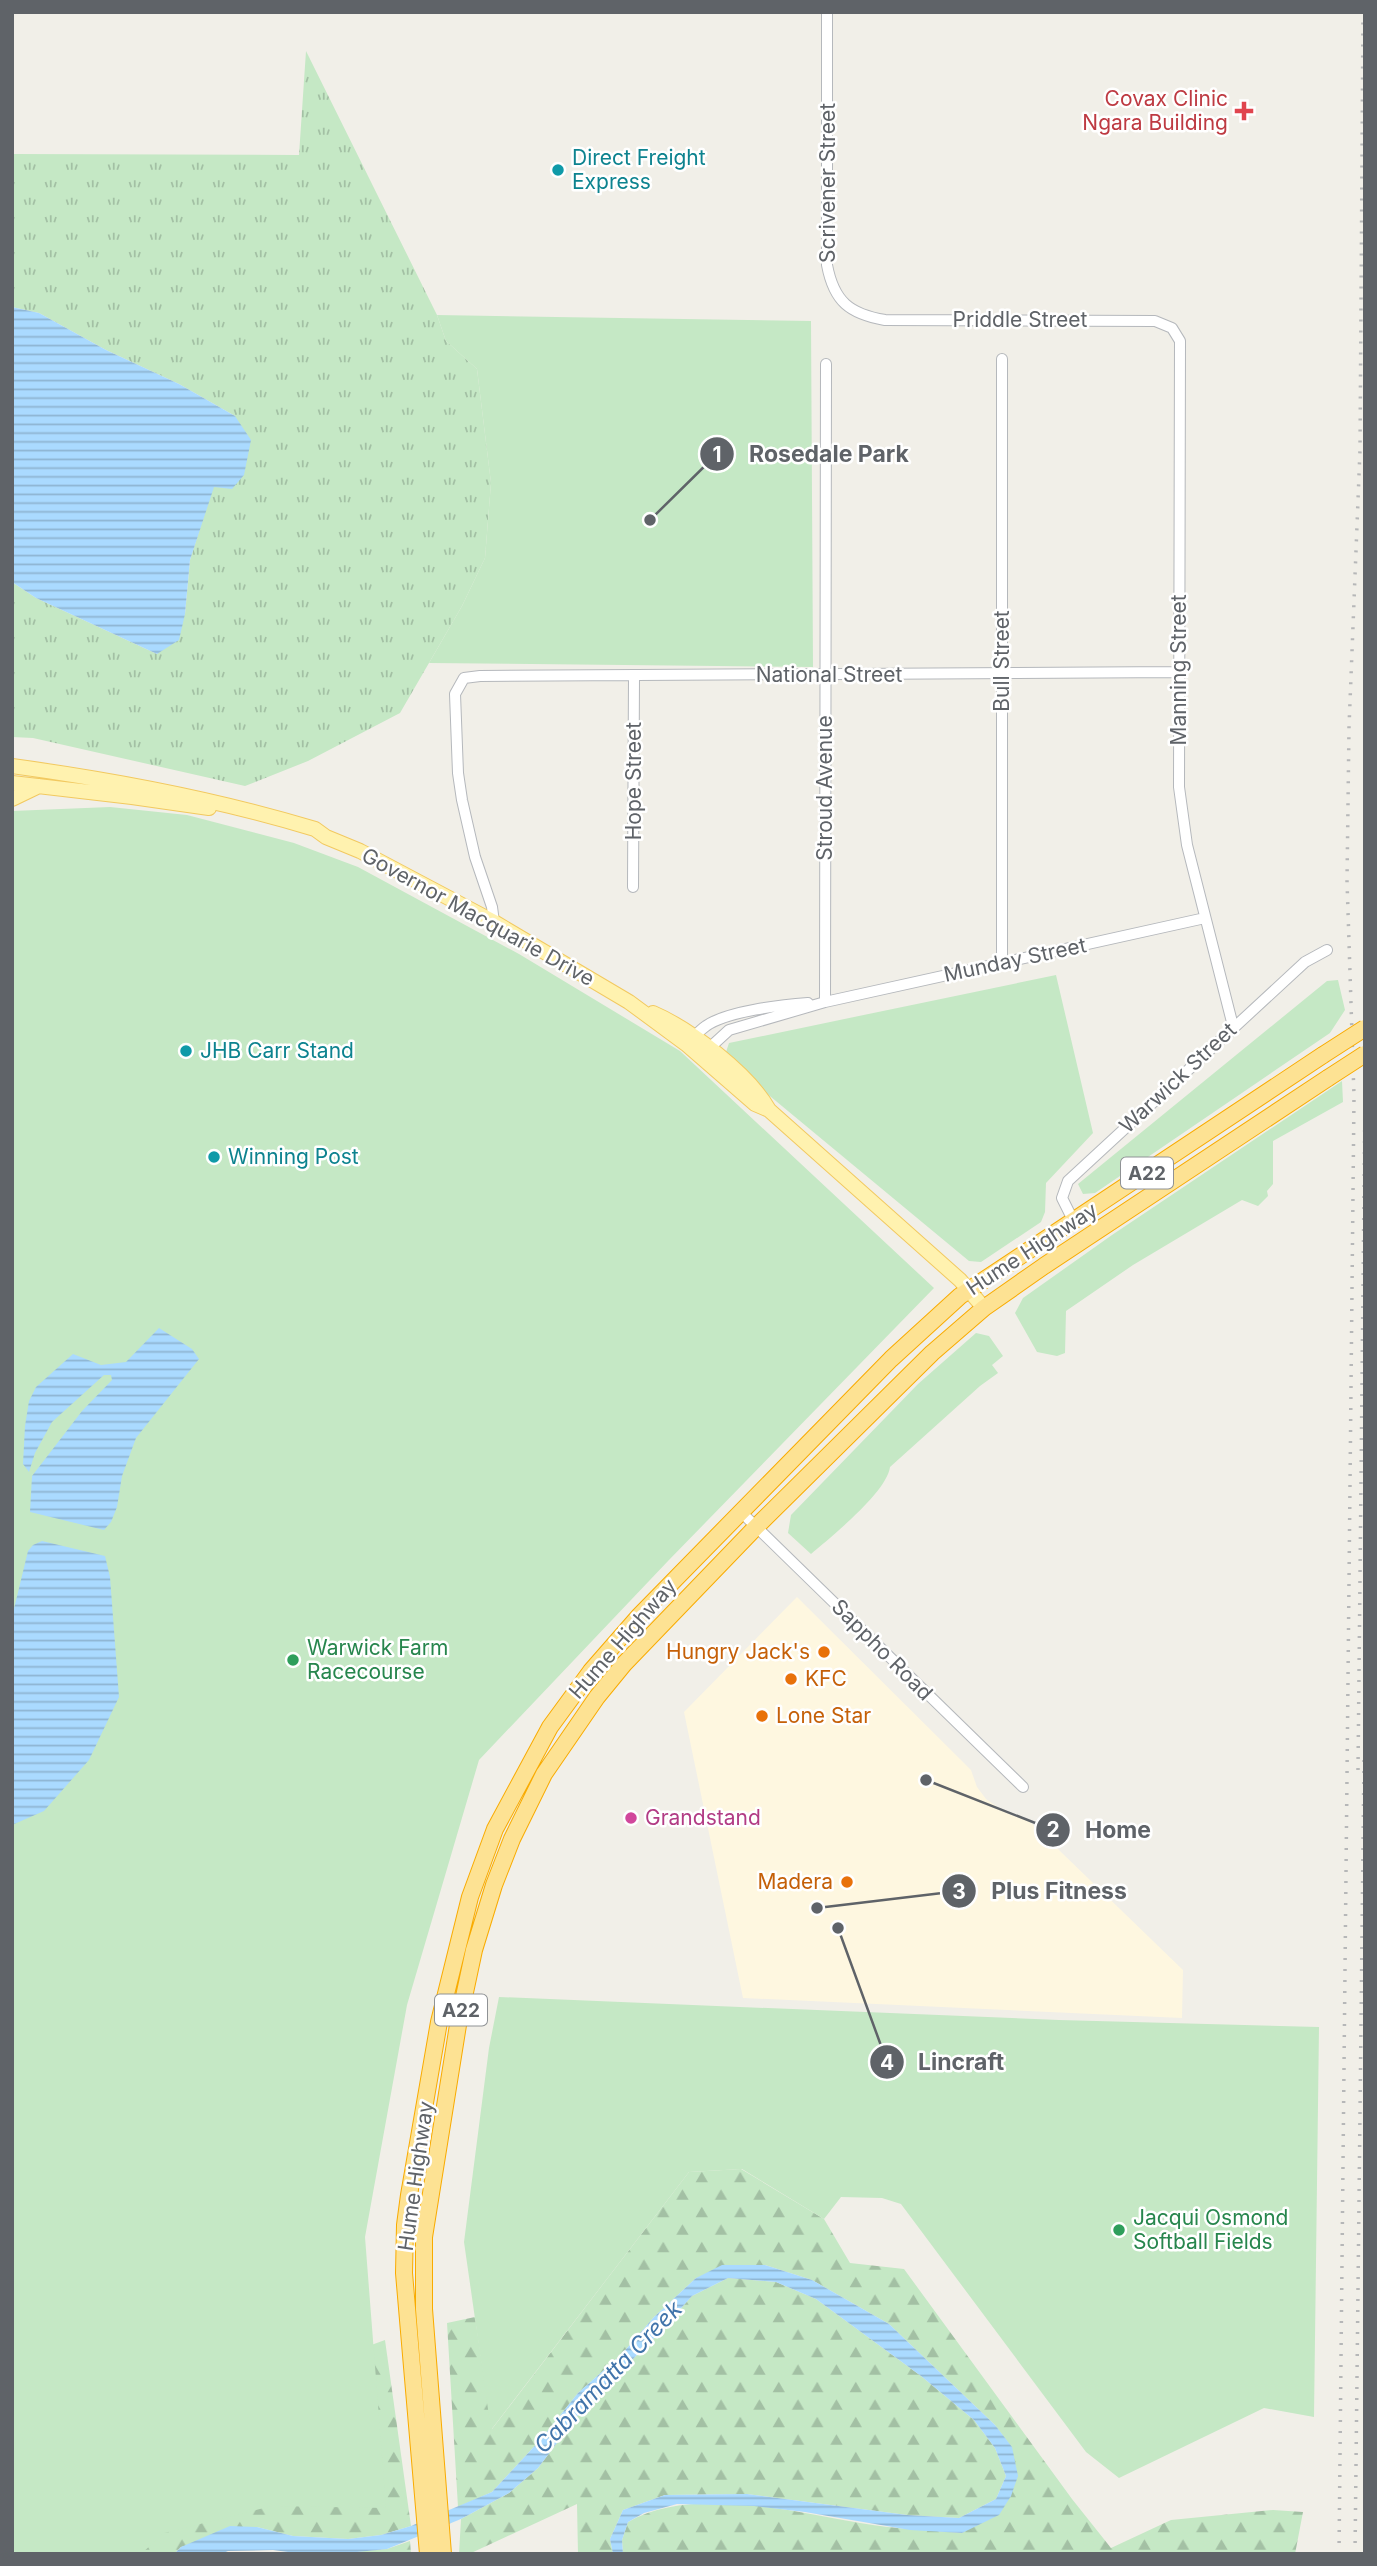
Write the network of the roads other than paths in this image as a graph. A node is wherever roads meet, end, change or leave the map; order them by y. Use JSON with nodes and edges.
{"nodes":[{"id":1,"x":827,"y":12,"type":"edge"},
{"id":2,"x":886,"y":320,"type":"joint"},
{"id":3,"x":1155,"y":321,"type":"joint"},
{"id":4,"x":1002,"y":359,"type":"dead end"},
{"id":5,"x":826,"y":364,"type":"dead end"},
{"id":6,"x":1179,"y":672,"type":"junction"},
{"id":7,"x":824,"y":674,"type":"junction"},
{"id":8,"x":1002,"y":674,"type":"junction"},
{"id":9,"x":634,"y":676,"type":"junction"},
{"id":10,"x":12,"y":766,"type":"edge"},
{"id":11,"x":12,"y":783,"type":"edge"},
{"id":12,"x":39,"y":786,"type":"junction"},
{"id":13,"x":12,"y":799,"type":"edge"},
{"id":14,"x":326,"y":837,"type":"junction"},
{"id":15,"x":633,"y":887,"type":"dead end"},
{"id":16,"x":1205,"y":918,"type":"junction"},
{"id":17,"x":494,"y":922,"type":"junction"},
{"id":18,"x":1327,"y":950,"type":"dead end"},
{"id":19,"x":1002,"y":963,"type":"junction"},
{"id":20,"x":825,"y":1002,"type":"junction"},
{"id":21,"x":1233,"y":1026,"type":"junction"},
{"id":22,"x":1365,"y":1027,"type":"edge"},
{"id":23,"x":691,"y":1040,"type":"junction"},
{"id":24,"x":705,"y":1052,"type":"junction"},
{"id":25,"x":1365,"y":1054,"type":"edge"},
{"id":26,"x":1074,"y":1222,"type":"junction"},
{"id":27,"x":968,"y":1289,"type":"junction"},
{"id":28,"x":984,"y":1308,"type":"junction"},
{"id":29,"x":741,"y":1512,"type":"junction"},
{"id":30,"x":757,"y":1526,"type":"junction"},
{"id":31,"x":1023,"y":1787,"type":"dead end"},
{"id":32,"x":439,"y":2022,"type":"junction"},
{"id":33,"x":458,"y":2025,"type":"junction"},
{"id":34,"x":430,"y":2477,"type":"junction"},
{"id":35,"x":428,"y":2554,"type":"edge"},
{"id":36,"x":443,"y":2554,"type":"edge"}],
"edges":[{"from":1,"to":2,"type":"street","name":"Scrivener Street"},
{"from":2,"to":3,"type":"street","name":"Priddle Street"},
{"from":3,"to":6,"type":"street","name":"Manning Street"},
{"from":4,"to":8,"type":"street","name":"Bull Street"},
{"from":5,"to":7,"type":"street","name":"Stroud Avenue"},
{"from":6,"to":8,"type":"street","name":"National Street"},
{"from":6,"to":16,"type":"street","name":"Manning Street"},
{"from":7,"to":8,"type":"street","name":"National Street"},
{"from":7,"to":9,"type":"street","name":"National Street"},
{"from":7,"to":20,"type":"street","name":"Stroud Avenue"},
{"from":8,"to":19,"type":"street","name":"Bull Street"},
{"from":9,"to":15,"type":"street","name":"Hope Street"},
{"from":9,"to":17,"type":"street","name":"National Street"},
{"from":10,"to":14,"type":"main road","name":"Governor Macquarie Drive"},
{"from":11,"to":12,"type":"main road","name":"Governor Macquarie Drive"},
{"from":12,"to":13,"type":"main road"},
{"from":12,"to":14,"type":"main road","name":"Governor Macquarie Drive"},
{"from":14,"to":17,"type":"main road","name":"Governor Macquarie Drive"},
{"from":16,"to":19,"type":"street","name":"Munday Street"},
{"from":16,"to":21,"type":"street","name":"Manning Street"},
{"from":17,"to":23,"type":"main road","name":"Governor Macquarie Drive"},
{"from":18,"to":21,"type":"street","name":"Warwick Street"},
{"from":19,"to":20,"type":"street","name":"Munday Street"},
{"from":20,"to":23,"type":"street","name":"Munday Street"},
{"from":20,"to":24,"type":"street","name":"Munday Street"},
{"from":21,"to":26,"type":"street","name":"Warwick Street"},
{"from":22,"to":26,"type":"highway","name":"Hume Highway","number":"A22","bridge":true},
{"from":23,"to":24,"type":"main road","name":"Governor Macquarie Drive"},
{"from":24,"to":27,"type":"main road","name":"Governor Macquarie Drive"},
{"from":25,"to":28,"type":"highway","name":"Hume Highway","number":"A22","bridge":true},
{"from":26,"to":27,"type":"highway","name":"Hume Highway","number":"A22"},
{"from":27,"to":28,"type":"main road","name":"Governor Macquarie Drive"},
{"from":27,"to":29,"type":"highway","name":"Hume Highway","number":"A22"},
{"from":28,"to":30,"type":"highway","name":"Hume Highway","number":"A22"},
{"from":29,"to":30,"type":"street","name":"Sappho Road"},
{"from":29,"to":32,"type":"highway","name":"Hume Highway","number":"A22"},
{"from":30,"to":31,"type":"street","name":"Sappho Road"},
{"from":30,"to":33,"type":"highway","name":"Hume Highway","number":"A22"},
{"from":32,"to":33,"type":"highway"},
{"from":32,"to":34,"type":"highway","name":"Hume Highway","number":"A22"},
{"from":33,"to":34,"type":"highway","name":"Hume Highway","number":"A22"},
{"from":34,"to":35,"type":"highway","name":"Hume Highway","number":"A22"},
{"from":34,"to":36,"type":"highway","name":"Hume Highway","number":"A22"}]}
